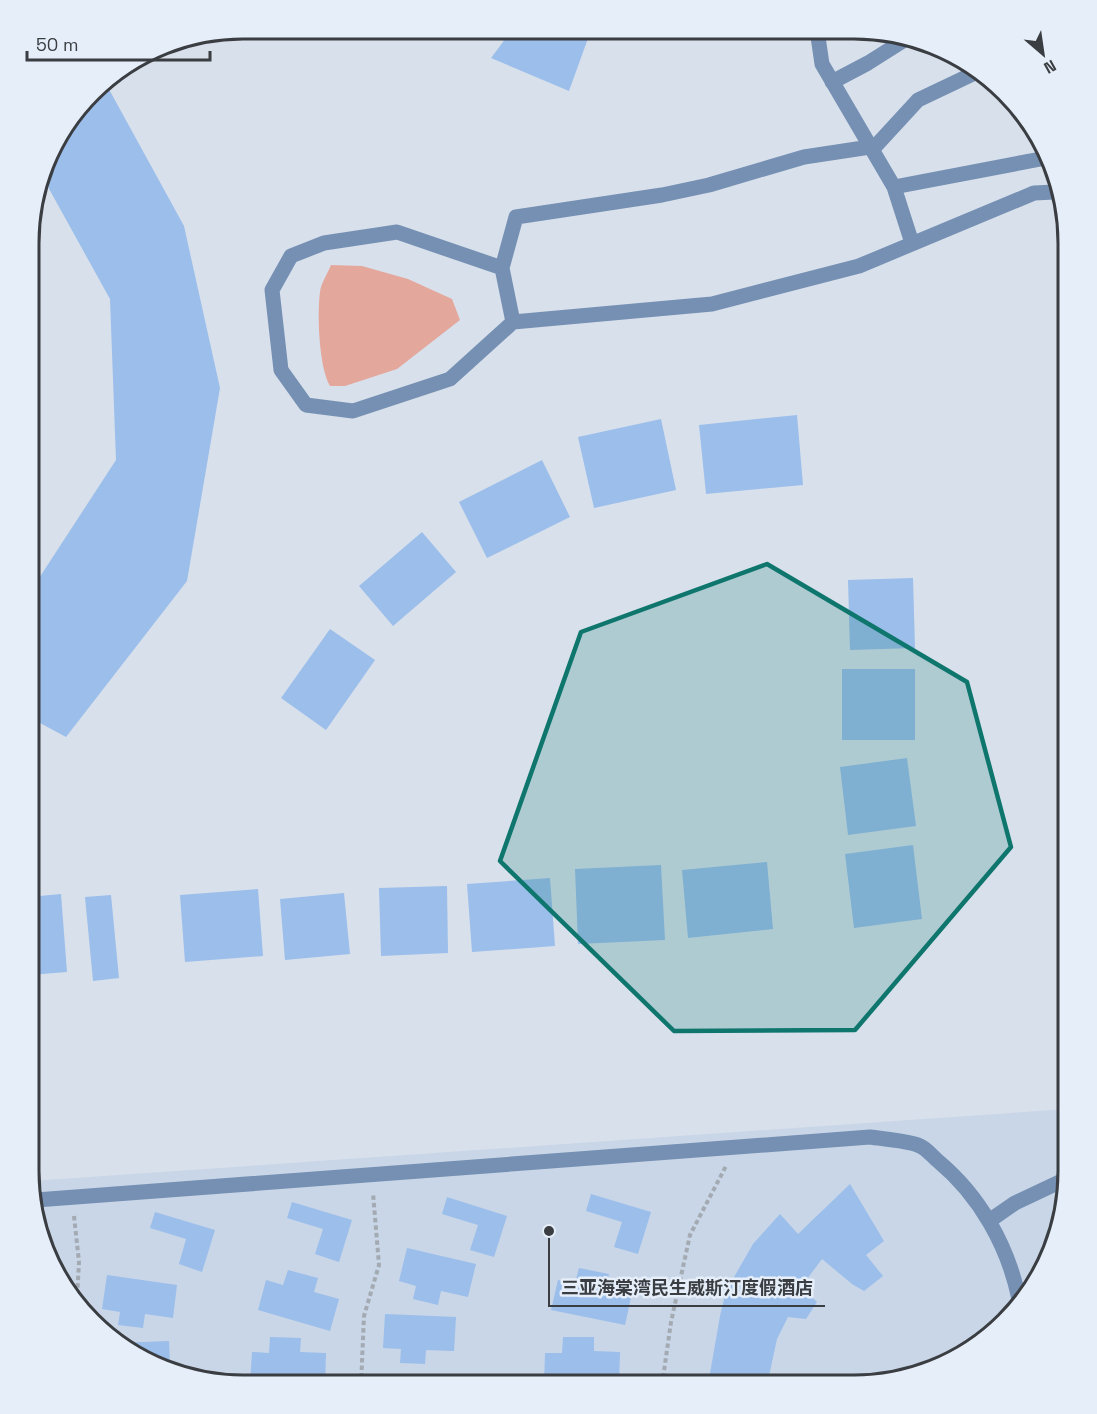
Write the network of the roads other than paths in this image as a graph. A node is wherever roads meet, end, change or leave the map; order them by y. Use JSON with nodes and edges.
{"nodes":[{"id":1,"x":818,"y":39,"type":"edge"},
{"id":2,"x":897,"y":44,"type":"edge"},
{"id":3,"x":970,"y":75,"type":"edge"},
{"id":4,"x":832,"y":82,"type":"junction"},
{"id":5,"x":871,"y":148,"type":"junction"},
{"id":6,"x":1039,"y":159,"type":"edge"},
{"id":7,"x":894,"y":187,"type":"junction"},
{"id":8,"x":1051,"y":192,"type":"edge"},
{"id":9,"x":912,"y":243,"type":"junction"},
{"id":10,"x":502,"y":268,"type":"junction"},
{"id":11,"x":513,"y":322,"type":"junction"},
{"id":12,"x":1058,"y":1183,"type":"edge"},
{"id":13,"x":41,"y":1200,"type":"edge"},
{"id":14,"x":989,"y":1221,"type":"junction"},
{"id":15,"x":1018,"y":1292,"type":"edge"}],
"edges":[{"from":1,"to":4,"type":"lane"},
{"from":2,"to":4,"type":"lane"},
{"from":3,"to":5,"type":"lane"},
{"from":4,"to":5,"type":"lane"},
{"from":5,"to":7,"type":"lane"},
{"from":5,"to":10,"type":"lane"},
{"from":6,"to":7,"type":"lane"},
{"from":7,"to":9,"type":"lane"},
{"from":8,"to":9,"type":"lane"},
{"from":9,"to":11,"type":"lane"},
{"from":10,"to":11,"type":"lane"},
{"from":10,"to":11,"type":"lane"},
{"from":12,"to":14,"type":"lane"},
{"from":13,"to":14,"type":"lane"},
{"from":14,"to":15,"type":"lane"}]}
